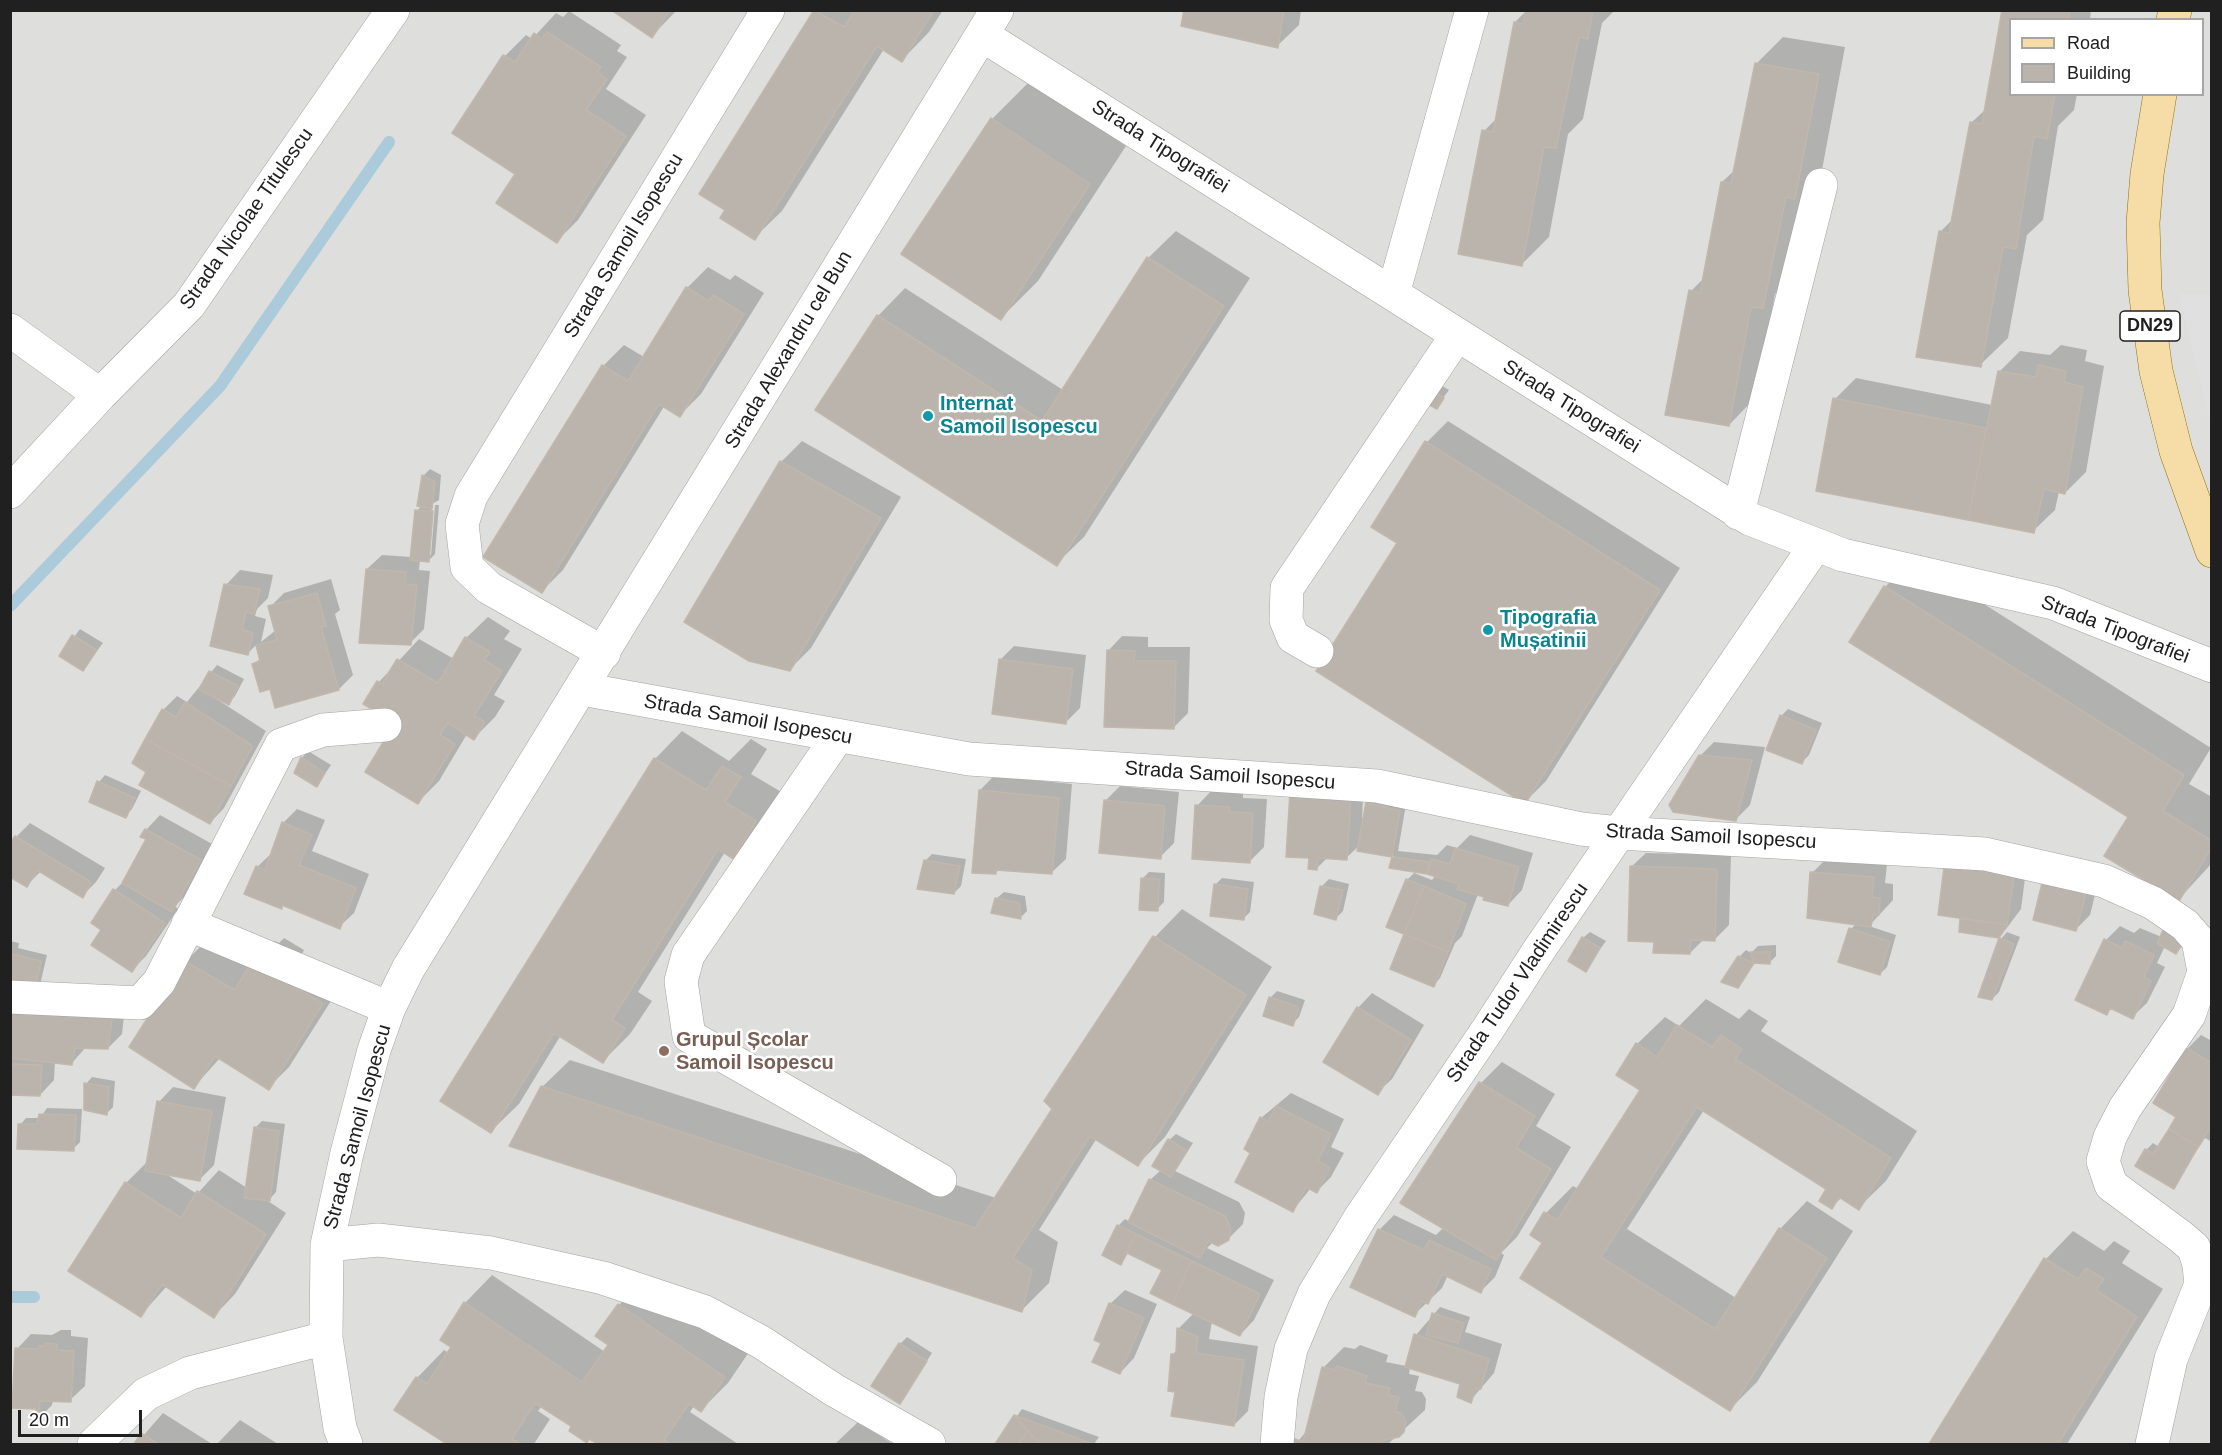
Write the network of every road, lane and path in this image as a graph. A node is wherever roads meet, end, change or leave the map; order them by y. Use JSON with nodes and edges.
{"nodes":[{"id":1,"x":393,"y":10,"type":"edge"},
{"id":2,"x":768,"y":10,"type":"edge"},
{"id":3,"x":1473,"y":10,"type":"edge"},
{"id":4,"x":990,"y":23,"type":"edge"},
{"id":5,"x":2160,"y":96,"type":"edge"},
{"id":6,"x":1821,"y":185,"type":"dead end"},
{"id":7,"x":1393,"y":294,"type":"junction"},
{"id":8,"x":10,"y":330,"type":"edge"},
{"id":9,"x":1457,"y":334,"type":"junction"},
{"id":10,"x":100,"y":395,"type":"junction"},
{"id":11,"x":10,"y":492,"type":"edge"},
{"id":12,"x":1738,"y":513,"type":"junction"},
{"id":13,"x":1815,"y":546,"type":"junction"},
{"id":14,"x":2211,"y":551,"type":"edge"},
{"id":15,"x":1317,"y":651,"type":"dead end"},
{"id":16,"x":604,"y":654,"type":"junction"},
{"id":17,"x":2211,"y":666,"type":"edge"},
{"id":18,"x":582,"y":689,"type":"junction"},
{"id":19,"x":385,"y":725,"type":"dead end"},
{"id":20,"x":838,"y":736,"type":"junction"},
{"id":21,"x":1619,"y":833,"type":"junction"},
{"id":22,"x":188,"y":924,"type":"junction"},
{"id":23,"x":10,"y":997,"type":"edge"},
{"id":24,"x":389,"y":1008,"type":"junction"},
{"id":25,"x":940,"y":1180,"type":"dead end"},
{"id":26,"x":327,"y":1245,"type":"junction"},
{"id":27,"x":326,"y":1338,"type":"junction"},
{"id":28,"x":94,"y":1444,"type":"edge"},
{"id":29,"x":346,"y":1444,"type":"edge"},
{"id":30,"x":929,"y":1444,"type":"edge"},
{"id":31,"x":1277,"y":1444,"type":"edge"},
{"id":32,"x":2152,"y":1444,"type":"edge"}],
"edges":[{"from":1,"to":10,"type":"street","name":"Strada Nicolae Titulescu"},
{"from":2,"to":16,"type":"street","name":"Strada Samoil Isopescu"},
{"from":3,"to":7,"type":"street"},
{"from":4,"to":7,"type":"street","name":"Strada Tipografiei"},
{"from":4,"to":16,"type":"street","name":"Strada Alexandru cel Bun"},
{"from":5,"to":14,"type":"main road","number":"DN29"},
{"from":6,"to":12,"type":"street"},
{"from":7,"to":9,"type":"street","name":"Strada Tipografiei"},
{"from":8,"to":10,"type":"street"},
{"from":9,"to":12,"type":"street","name":"Strada Tipografiei"},
{"from":9,"to":15,"type":"street"},
{"from":10,"to":11,"type":"street","name":"Strada Nicolae Titulescu"},
{"from":12,"to":13,"type":"street","name":"Strada Tipografiei"},
{"from":13,"to":17,"type":"street","name":"Strada Tipografiei"},
{"from":13,"to":21,"type":"street","name":"Strada Tudor Vladimirescu"},
{"from":16,"to":18,"type":"street","name":"Strada Alexandru cel Bun"},
{"from":18,"to":20,"type":"street","name":"Strada Samoil Isopescu"},
{"from":18,"to":24,"type":"street","name":"Strada Samoil Isopescu"},
{"from":19,"to":22,"type":"street"},
{"from":20,"to":21,"type":"street","name":"Strada Samoil Isopescu"},
{"from":20,"to":25,"type":"street"},
{"from":21,"to":31,"type":"street","name":"Strada Tudor Vladimirescu"},
{"from":21,"to":32,"type":"street","name":"Strada Samoil Isopescu"},
{"from":22,"to":23,"type":"street"},
{"from":22,"to":24,"type":"street","name":"Strada Samoil Isopescu"},
{"from":24,"to":26,"type":"street","name":"Strada Samoil Isopescu"},
{"from":26,"to":27,"type":"street","name":"Strada Samoil Isopescu"},
{"from":26,"to":30,"type":"street","name":"Strada Samoil Isopescu"},
{"from":27,"to":28,"type":"street"},
{"from":27,"to":29,"type":"street","name":"Strada Samoil Isopescu"}]}
